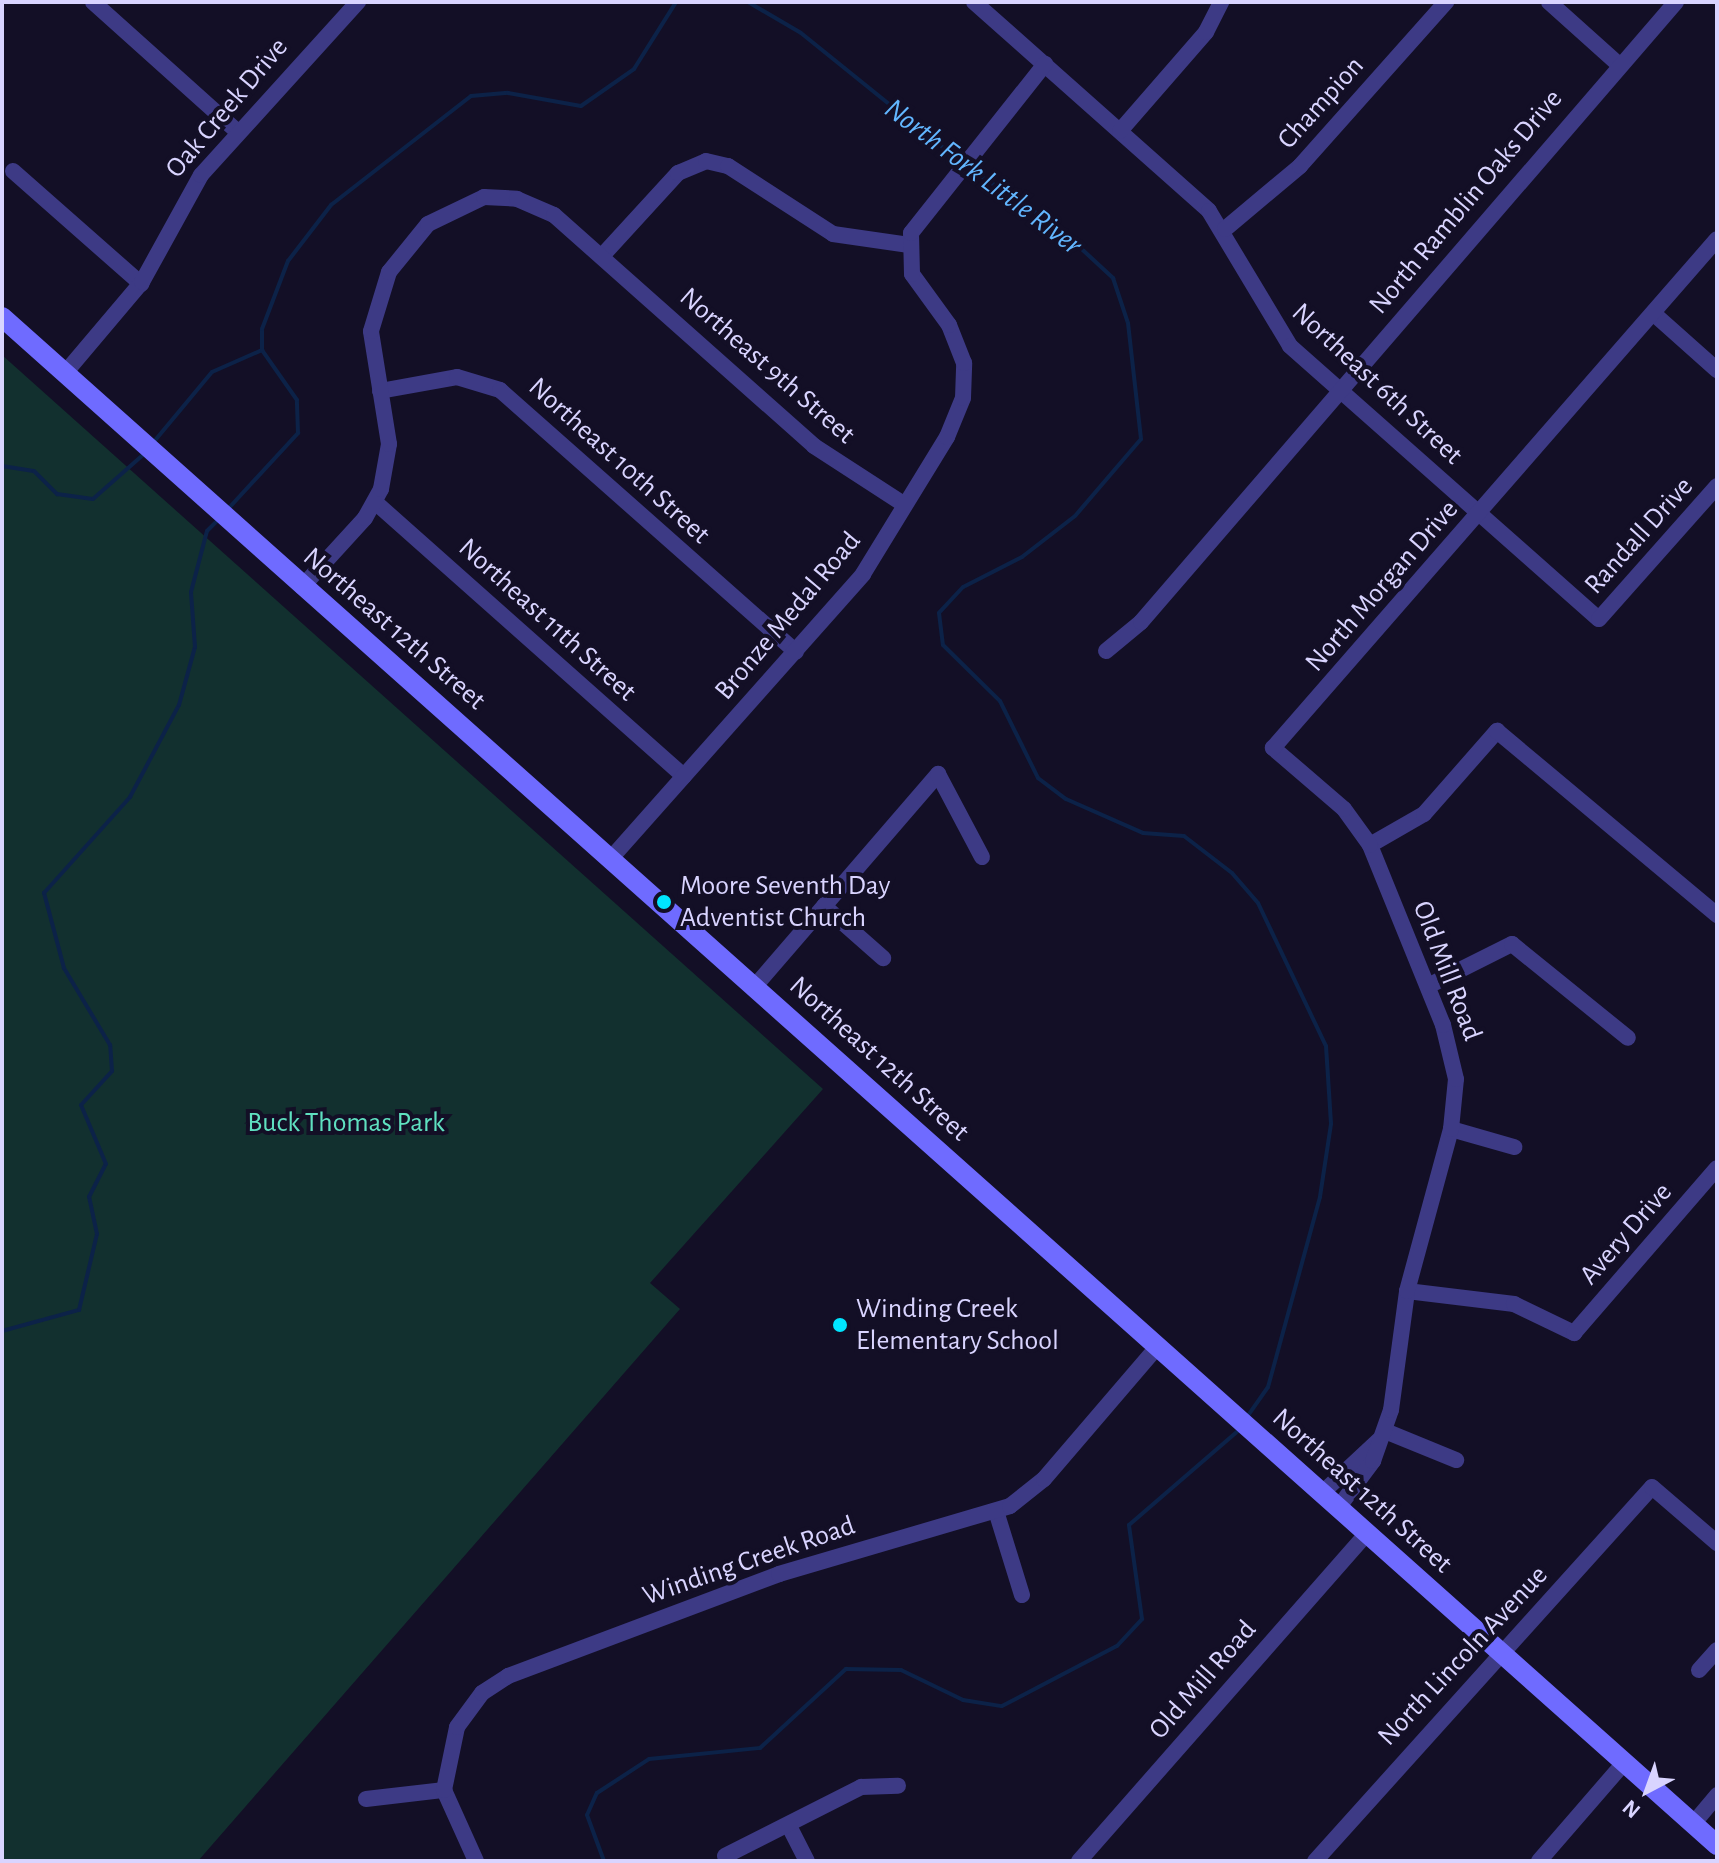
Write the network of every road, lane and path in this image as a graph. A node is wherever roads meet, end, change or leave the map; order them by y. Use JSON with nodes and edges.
{"nodes":[{"id":1,"x":93,"y":2,"type":"edge"},
{"id":2,"x":358,"y":2,"type":"edge"},
{"id":3,"x":974,"y":2,"type":"edge"},
{"id":4,"x":1221,"y":2,"type":"edge"},
{"id":5,"x":1446,"y":2,"type":"edge"},
{"id":6,"x":1549,"y":2,"type":"edge"},
{"id":7,"x":1676,"y":2,"type":"edge"},
{"id":8,"x":1617,"y":63,"type":"junction"},
{"id":9,"x":1045,"y":64,"type":"junction"},
{"id":10,"x":1120,"y":131,"type":"junction"},
{"id":11,"x":238,"y":132,"type":"junction"},
{"id":12,"x":13,"y":171,"type":"dead end"},
{"id":13,"x":1225,"y":229,"type":"junction"},
{"id":14,"x":1717,"y":239,"type":"edge"},
{"id":15,"x":909,"y":245,"type":"junction"},
{"id":16,"x":602,"y":256,"type":"junction"},
{"id":17,"x":141,"y":284,"type":"junction"},
{"id":18,"x":1653,"y":313,"type":"junction"},
{"id":19,"x":2,"y":317,"type":"edge"},
{"id":20,"x":1717,"y":370,"type":"edge"},
{"id":21,"x":65,"y":373,"type":"junction"},
{"id":22,"x":380,"y":391,"type":"junction"},
{"id":23,"x":1341,"y":391,"type":"junction"},
{"id":24,"x":1717,"y":486,"type":"edge"},
{"id":25,"x":375,"y":502,"type":"junction"},
{"id":26,"x":905,"y":505,"type":"junction"},
{"id":27,"x":1479,"y":513,"type":"junction"},
{"id":28,"x":302,"y":587,"type":"junction"},
{"id":29,"x":1599,"y":619,"type":"joint"},
{"id":30,"x":1106,"y":651,"type":"dead end"},
{"id":31,"x":796,"y":652,"type":"junction"},
{"id":32,"x":1273,"y":748,"type":"joint"},
{"id":33,"x":684,"y":776,"type":"junction"},
{"id":34,"x":1370,"y":845,"type":"junction"},
{"id":35,"x":613,"y":856,"type":"junction"},
{"id":36,"x":982,"y":857,"type":"dead end"},
{"id":37,"x":824,"y":906,"type":"junction"},
{"id":38,"x":1717,"y":915,"type":"edge"},
{"id":39,"x":883,"y":958,"type":"dead end"},
{"id":40,"x":756,"y":985,"type":"junction"},
{"id":41,"x":1428,"y":986,"type":"junction"},
{"id":42,"x":1628,"y":1038,"type":"dead end"},
{"id":43,"x":1451,"y":1129,"type":"junction"},
{"id":44,"x":1514,"y":1147,"type":"dead end"},
{"id":45,"x":1717,"y":1168,"type":"edge"},
{"id":46,"x":1407,"y":1291,"type":"junction"},
{"id":47,"x":1157,"y":1347,"type":"junction"},
{"id":48,"x":1382,"y":1435,"type":"junction"},
{"id":49,"x":1456,"y":1460,"type":"dead end"},
{"id":50,"x":1322,"y":1493,"type":"junction"},
{"id":51,"x":1338,"y":1508,"type":"junction"},
{"id":52,"x":996,"y":1511,"type":"junction"},
{"id":53,"x":1367,"y":1533,"type":"junction"},
{"id":54,"x":1717,"y":1543,"type":"edge"},
{"id":55,"x":1022,"y":1595,"type":"dead end"},
{"id":56,"x":1717,"y":1650,"type":"edge"},
{"id":57,"x":1500,"y":1651,"type":"junction"},
{"id":58,"x":1699,"y":1670,"type":"dead end"},
{"id":59,"x":1624,"y":1763,"type":"junction"},
{"id":60,"x":898,"y":1786,"type":"dead end"},
{"id":61,"x":444,"y":1790,"type":"junction"},
{"id":62,"x":1717,"y":1795,"type":"edge"},
{"id":63,"x":366,"y":1799,"type":"dead end"},
{"id":64,"x":1693,"y":1824,"type":"junction"},
{"id":65,"x":789,"y":1826,"type":"junction"},
{"id":66,"x":1717,"y":1845,"type":"edge"},
{"id":67,"x":725,"y":1856,"type":"dead end"},
{"id":68,"x":476,"y":1861,"type":"edge"},
{"id":69,"x":807,"y":1861,"type":"edge"},
{"id":70,"x":1079,"y":1861,"type":"edge"},
{"id":71,"x":1315,"y":1861,"type":"edge"},
{"id":72,"x":1539,"y":1861,"type":"edge"}],
"edges":[{"from":1,"to":11,"type":"street"},
{"from":2,"to":11,"type":"street","name":"Oak Creek Drive"},
{"from":3,"to":9,"type":"street","name":"Northeast 6th Street"},
{"from":4,"to":10,"type":"street"},
{"from":5,"to":13,"type":"street","name":"Champion"},
{"from":6,"to":8,"type":"street"},
{"from":7,"to":8,"type":"street","name":"North Ramblin Oaks Drive"},
{"from":8,"to":23,"type":"street","name":"North Ramblin Oaks Drive"},
{"from":9,"to":10,"type":"street","name":"Northeast 6th Street"},
{"from":9,"to":15,"type":"street"},
{"from":10,"to":13,"type":"street","name":"Northeast 6th Street"},
{"from":11,"to":17,"type":"street","name":"Oak Creek Drive"},
{"from":12,"to":17,"type":"street"},
{"from":13,"to":23,"type":"street","name":"Northeast 6th Street"},
{"from":14,"to":18,"type":"street","name":"North Morgan Drive"},
{"from":15,"to":16,"type":"street"},
{"from":15,"to":26,"type":"street","name":"Bronze Medal Road"},
{"from":16,"to":22,"type":"street","name":"Northeast 9th Street"},
{"from":16,"to":26,"type":"street","name":"Northeast 9th Street"},
{"from":17,"to":21,"type":"street","name":"Oak Creek Drive"},
{"from":18,"to":20,"type":"street"},
{"from":18,"to":27,"type":"street","name":"North Morgan Drive"},
{"from":19,"to":21,"type":"street","name":"Northeast 12th Street"},
{"from":21,"to":28,"type":"street","name":"Northeast 12th Street"},
{"from":22,"to":25,"type":"street","name":"Northeast 9th Street"},
{"from":22,"to":31,"type":"street","name":"Northeast 10th Street"},
{"from":23,"to":27,"type":"street","name":"Northeast 6th Street"},
{"from":23,"to":30,"type":"street","name":"North Ramblin Oaks Drive"},
{"from":24,"to":29,"type":"street","name":"Randall Drive"},
{"from":25,"to":28,"type":"street"},
{"from":25,"to":33,"type":"street","name":"Northeast 11th Street"},
{"from":26,"to":31,"type":"street","name":"Bronze Medal Road"},
{"from":27,"to":29,"type":"street","name":"Northeast 6th Street"},
{"from":27,"to":32,"type":"street","name":"North Morgan Drive"},
{"from":28,"to":35,"type":"street","name":"Northeast 12th Street"},
{"from":31,"to":33,"type":"street","name":"Bronze Medal Road"},
{"from":32,"to":34,"type":"street","name":"Old Mill Road"},
{"from":33,"to":35,"type":"street","name":"Bronze Medal Road"},
{"from":34,"to":38,"type":"street"},
{"from":34,"to":41,"type":"street","name":"Old Mill Road"},
{"from":35,"to":40,"type":"street","name":"Northeast 12th Street"},
{"from":36,"to":37,"type":"street"},
{"from":37,"to":39,"type":"street"},
{"from":37,"to":40,"type":"street"},
{"from":40,"to":47,"type":"street","name":"Northeast 12th Street"},
{"from":41,"to":42,"type":"street"},
{"from":41,"to":43,"type":"street","name":"Old Mill Road"},
{"from":43,"to":44,"type":"street"},
{"from":43,"to":46,"type":"street","name":"Old Mill Road"},
{"from":45,"to":46,"type":"street","name":"Avery Drive"},
{"from":46,"to":48,"type":"street","name":"Old Mill Road"},
{"from":47,"to":50,"type":"street","name":"Northeast 12th Street"},
{"from":47,"to":52,"type":"street","name":"Winding Creek Road"},
{"from":48,"to":49,"type":"street"},
{"from":48,"to":50,"type":"street"},
{"from":48,"to":51,"type":"street","name":"Old Mill Road"},
{"from":50,"to":51,"type":"street","name":"Northeast 12th Street"},
{"from":51,"to":53,"type":"street","name":"Northeast 12th Street"},
{"from":52,"to":55,"type":"street"},
{"from":52,"to":61,"type":"street","name":"Winding Creek Road"},
{"from":53,"to":57,"type":"street","name":"Northeast 12th Street"},
{"from":53,"to":70,"type":"street","name":"Old Mill Road"},
{"from":54,"to":57,"type":"street","name":"North Lincoln Avenue"},
{"from":56,"to":58,"type":"street"},
{"from":57,"to":59,"type":"street","name":"Northeast 12th Street"},
{"from":57,"to":71,"type":"street","name":"North Lincoln Avenue"},
{"from":59,"to":64,"type":"street","name":"Northeast 12th Street"},
{"from":59,"to":72,"type":"street"},
{"from":60,"to":65,"type":"street"},
{"from":61,"to":63,"type":"street"},
{"from":61,"to":68,"type":"street"},
{"from":62,"to":64,"type":"street"},
{"from":64,"to":66,"type":"street","name":"Northeast 12th Street"},
{"from":65,"to":67,"type":"street"},
{"from":65,"to":69,"type":"street"}]}
